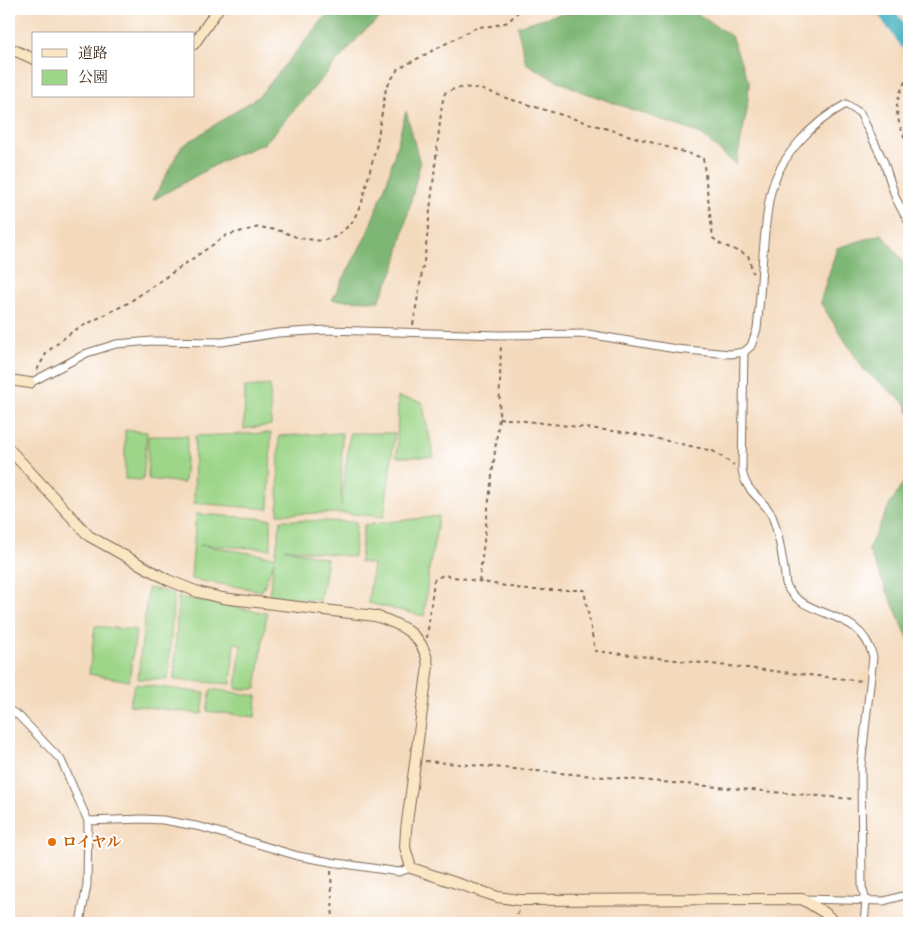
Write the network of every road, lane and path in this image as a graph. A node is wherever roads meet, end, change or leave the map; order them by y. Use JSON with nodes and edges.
{"nodes":[{"id":1,"x":218,"y":9,"type":"edge"},
{"id":2,"x":518,"y":9,"type":"edge"},
{"id":3,"x":195,"y":43,"type":"edge"},
{"id":4,"x":9,"y":48,"type":"edge"},
{"id":5,"x":32,"y":57,"type":"edge"},
{"id":6,"x":909,"y":74,"type":"edge"},
{"id":7,"x":909,"y":150,"type":"edge"},
{"id":8,"x":909,"y":223,"type":"edge"},
{"id":9,"x":755,"y":282,"type":"dead end"},
{"id":10,"x":412,"y":332,"type":"junction"},
{"id":11,"x":501,"y":336,"type":"junction"},
{"id":12,"x":744,"y":352,"type":"junction"},
{"id":13,"x":9,"y":380,"type":"edge"},
{"id":14,"x":30,"y":383,"type":"junction"},
{"id":15,"x":499,"y":418,"type":"junction"},
{"id":16,"x":9,"y":448,"type":"edge"},
{"id":17,"x":742,"y":469,"type":"junction"},
{"id":18,"x":480,"y":582,"type":"junction"},
{"id":19,"x":420,"y":641,"type":"junction"},
{"id":20,"x":869,"y":682,"type":"junction"},
{"id":21,"x":9,"y":710,"type":"edge"},
{"id":22,"x":415,"y":760,"type":"junction"},
{"id":23,"x":863,"y":800,"type":"junction"},
{"id":24,"x":88,"y":822,"type":"junction"},
{"id":25,"x":331,"y":862,"type":"junction"},
{"id":26,"x":411,"y":868,"type":"junction"},
{"id":27,"x":909,"y":894,"type":"edge"},
{"id":28,"x":802,"y":899,"type":"junction"},
{"id":29,"x":519,"y":900,"type":"junction"},
{"id":30,"x":866,"y":901,"type":"junction"},
{"id":31,"x":80,"y":923,"type":"edge"},
{"id":32,"x":333,"y":923,"type":"edge"},
{"id":33,"x":518,"y":923,"type":"edge"},
{"id":34,"x":836,"y":923,"type":"edge"},
{"id":35,"x":864,"y":923,"type":"edge"}],
"edges":[{"from":1,"to":3,"type":"street"},
{"from":2,"to":14,"type":"path"},
{"from":4,"to":5,"type":"street"},
{"from":6,"to":7,"type":"path"},
{"from":8,"to":12,"type":"street"},
{"from":9,"to":10,"type":"path"},
{"from":10,"to":11,"type":"street"},
{"from":10,"to":14,"type":"street"},
{"from":11,"to":12,"type":"street"},
{"from":11,"to":15,"type":"path"},
{"from":12,"to":17,"type":"street"},
{"from":13,"to":14,"type":"street"},
{"from":15,"to":17,"type":"path"},
{"from":15,"to":18,"type":"path"},
{"from":16,"to":19,"type":"street"},
{"from":17,"to":20,"type":"street"},
{"from":18,"to":19,"type":"path"},
{"from":18,"to":20,"type":"path"},
{"from":19,"to":22,"type":"street"},
{"from":20,"to":23,"type":"street"},
{"from":21,"to":24,"type":"street"},
{"from":22,"to":23,"type":"path"},
{"from":22,"to":26,"type":"street"},
{"from":23,"to":30,"type":"street"},
{"from":24,"to":25,"type":"street"},
{"from":24,"to":31,"type":"street"},
{"from":25,"to":26,"type":"street"},
{"from":25,"to":32,"type":"path"},
{"from":26,"to":29,"type":"street"},
{"from":27,"to":30,"type":"street"},
{"from":28,"to":29,"type":"street"},
{"from":28,"to":30,"type":"street"},
{"from":28,"to":34,"type":"street"},
{"from":29,"to":33,"type":"path"},
{"from":30,"to":35,"type":"street"}]}
